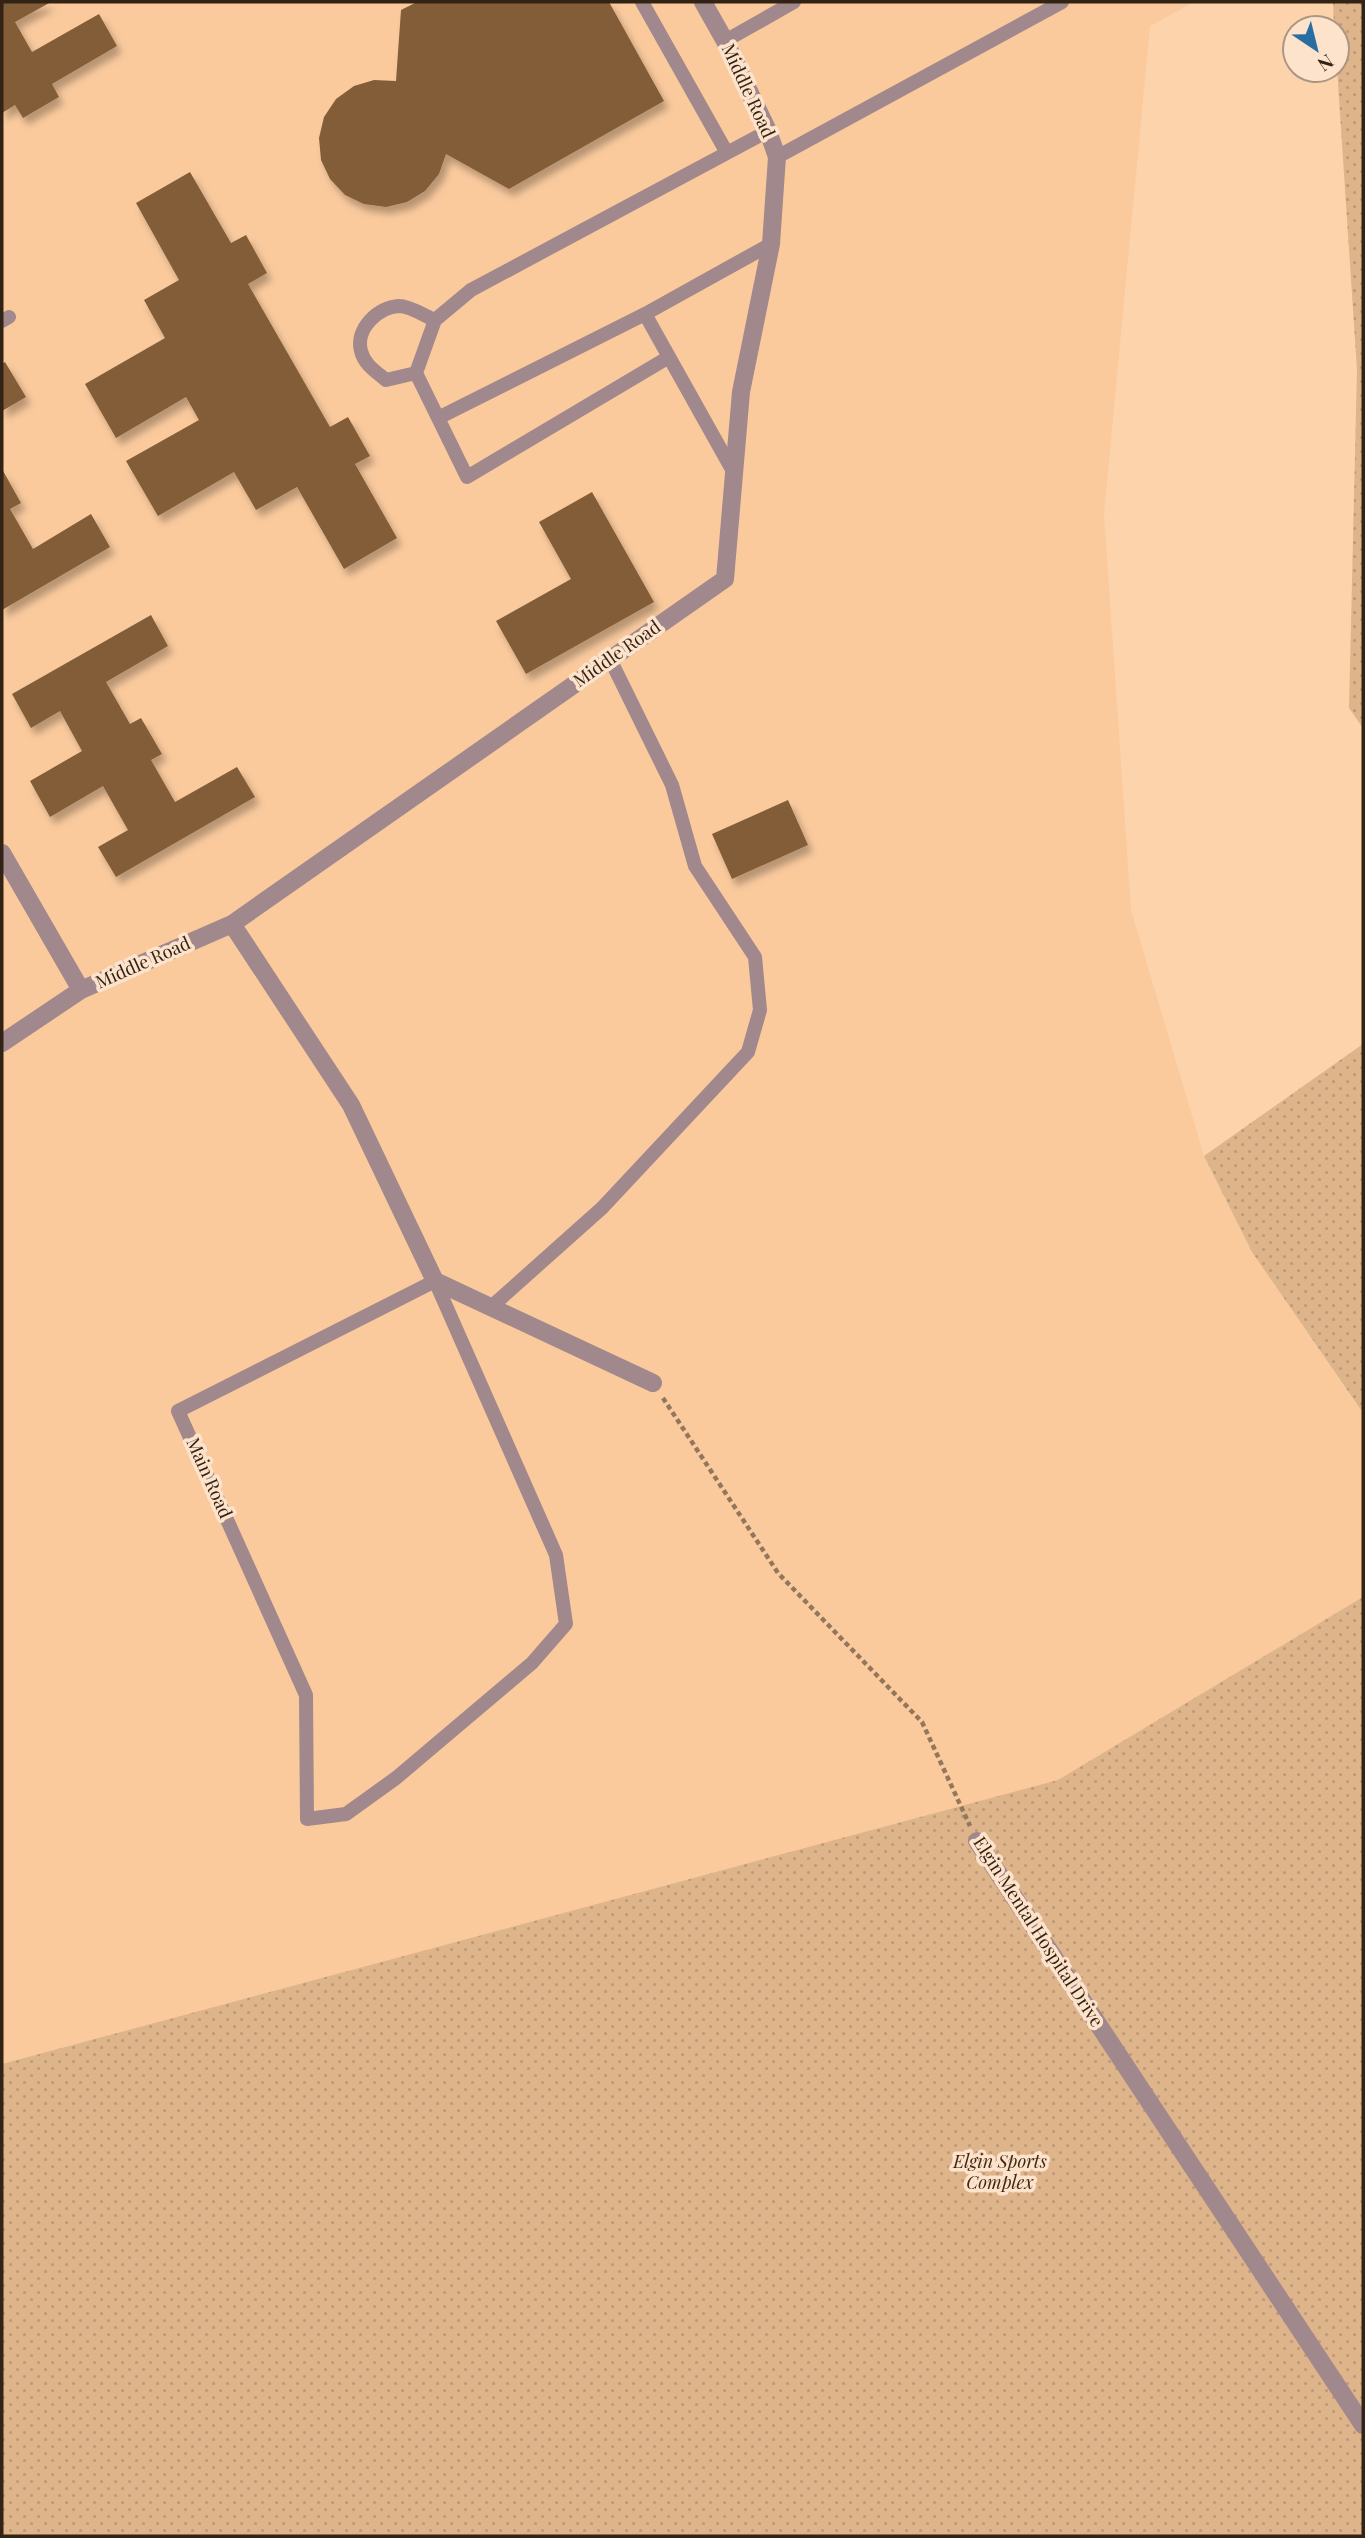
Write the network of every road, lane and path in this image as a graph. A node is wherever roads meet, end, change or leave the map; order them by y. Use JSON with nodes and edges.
{"nodes":[{"id":1,"x":642,"y":2,"type":"edge"},
{"id":2,"x":704,"y":2,"type":"edge"},
{"id":3,"x":794,"y":2,"type":"edge"},
{"id":4,"x":1062,"y":2,"type":"edge"},
{"id":5,"x":725,"y":41,"type":"junction"},
{"id":6,"x":768,"y":131,"type":"junction"},
{"id":7,"x":727,"y":153,"type":"junction"},
{"id":8,"x":777,"y":157,"type":"junction"},
{"id":9,"x":771,"y":244,"type":"junction"},
{"id":10,"x":645,"y":314,"type":"junction"},
{"id":11,"x":435,"y":320,"type":"junction"},
{"id":12,"x":669,"y":357,"type":"junction"},
{"id":13,"x":416,"y":373,"type":"junction"},
{"id":14,"x":438,"y":418,"type":"junction"},
{"id":15,"x":734,"y":473,"type":"junction"},
{"id":16,"x":610,"y":659,"type":"junction"},
{"id":17,"x":2,"y":853,"type":"edge"},
{"id":18,"x":232,"y":924,"type":"junction"},
{"id":19,"x":80,"y":990,"type":"junction"},
{"id":20,"x":2,"y":1043,"type":"edge"},
{"id":21,"x":435,"y":1281,"type":"junction"},
{"id":22,"x":491,"y":1307,"type":"junction"},
{"id":23,"x":653,"y":1383,"type":"joint"},
{"id":24,"x":977,"y":1841,"type":"joint"},
{"id":25,"x":1363,"y":2425,"type":"edge"}],
"edges":[{"from":1,"to":7,"type":"lane"},
{"from":2,"to":5,"type":"street","name":"Middle Road"},
{"from":3,"to":5,"type":"lane"},
{"from":4,"to":8,"type":"lane"},
{"from":5,"to":6,"type":"street","name":"Middle Road"},
{"from":6,"to":7,"type":"lane"},
{"from":6,"to":8,"type":"street","name":"Middle Road"},
{"from":7,"to":11,"type":"lane"},
{"from":8,"to":9,"type":"street","name":"Middle Road"},
{"from":9,"to":10,"type":"lane"},
{"from":9,"to":15,"type":"street","name":"Middle Road"},
{"from":10,"to":12,"type":"lane"},
{"from":10,"to":14,"type":"lane"},
{"from":11,"to":13,"type":"lane"},
{"from":11,"to":13,"type":"lane"},
{"from":12,"to":14,"type":"lane"},
{"from":12,"to":15,"type":"lane"},
{"from":13,"to":14,"type":"lane"},
{"from":15,"to":16,"type":"street","name":"Middle Road"},
{"from":16,"to":18,"type":"street","name":"Middle Road"},
{"from":16,"to":22,"type":"lane"},
{"from":17,"to":19,"type":"street"},
{"from":18,"to":19,"type":"street","name":"Middle Road"},
{"from":18,"to":21,"type":"street"},
{"from":19,"to":20,"type":"street","name":"Middle Road"},
{"from":21,"to":21,"type":"lane","name":"Main Road"},
{"from":21,"to":22,"type":"street"},
{"from":22,"to":23,"type":"street"},
{"from":23,"to":24,"type":"path","name":"Elgin Mental Hospital Drive"},
{"from":24,"to":25,"type":"street","name":"Elgin Mental Hospital Drive"}]}
